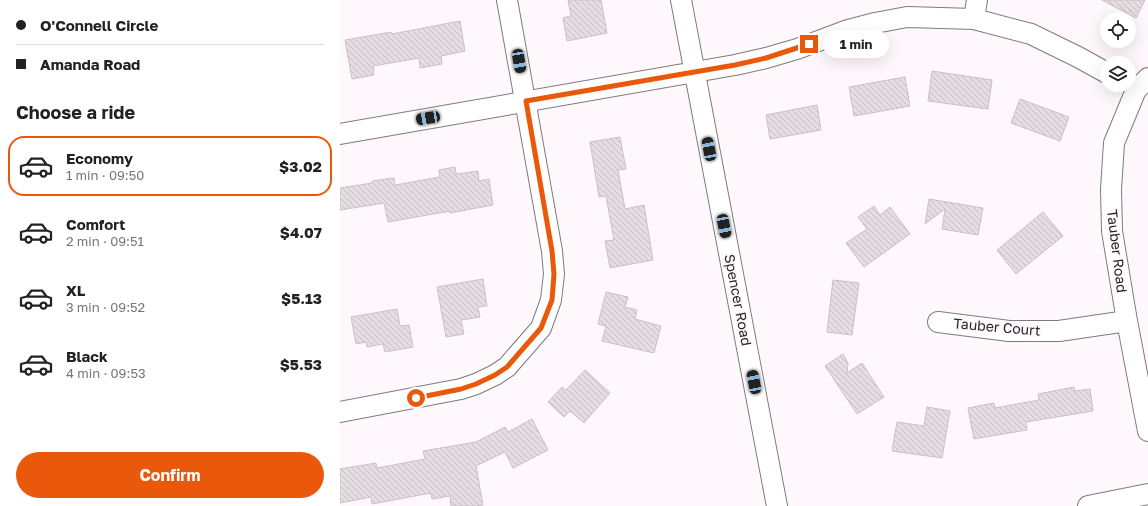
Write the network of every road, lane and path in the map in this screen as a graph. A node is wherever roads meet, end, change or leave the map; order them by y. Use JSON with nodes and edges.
{"nodes":[{"id":1,"x":507,"y":0,"type":"edge"},
{"id":2,"x":682,"y":0,"type":"edge"},
{"id":3,"x":976,"y":10,"type":"edge"},
{"id":4,"x":1100,"y":69,"type":"edge"},
{"id":5,"x":694,"y":71,"type":"junction"},
{"id":6,"x":1138,"y":84,"type":"edge"},
{"id":7,"x":526,"y":101,"type":"junction"},
{"id":8,"x":340,"y":134,"type":"edge"},
{"id":9,"x":1127,"y":321,"type":"junction"},
{"id":10,"x":938,"y":322,"type":"dead end"},
{"id":11,"x":340,"y":412,"type":"edge"},
{"id":12,"x":1148,"y":431,"type":"edge"},
{"id":13,"x":1148,"y":494,"type":"edge"},
{"id":14,"x":777,"y":506,"type":"edge"},
{"id":15,"x":1088,"y":506,"type":"edge"}],
"edges":[{"from":1,"to":7,"type":"street"},
{"from":2,"to":5,"type":"street","name":"Spencer Road"},
{"from":3,"to":4,"type":"street"},
{"from":3,"to":5,"type":"street"},
{"from":5,"to":7,"type":"street"},
{"from":5,"to":14,"type":"street","name":"Spencer Road"},
{"from":6,"to":9,"type":"street","name":"Tauber Road"},
{"from":7,"to":8,"type":"street"},
{"from":7,"to":11,"type":"street"},
{"from":9,"to":10,"type":"street","name":"Tauber Court"},
{"from":9,"to":12,"type":"street","name":"Tauber Road"},
{"from":13,"to":15,"type":"street"}]}
